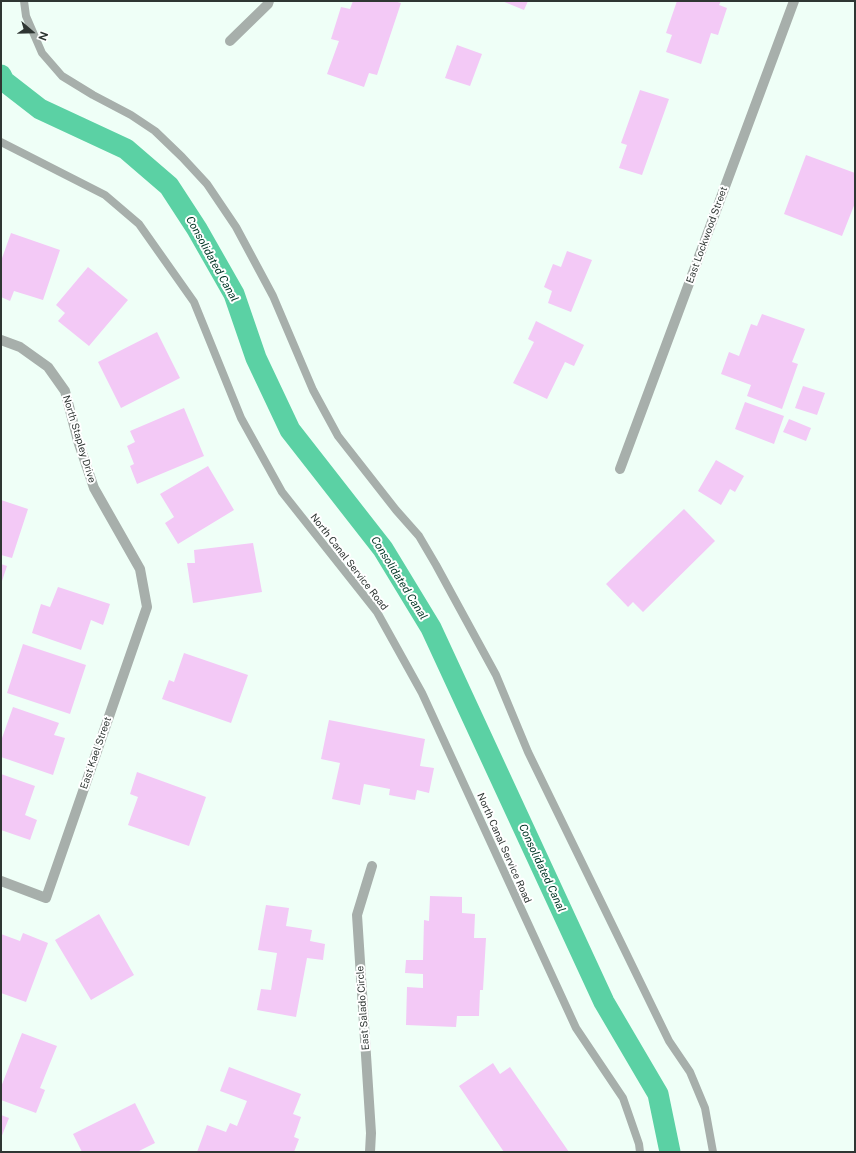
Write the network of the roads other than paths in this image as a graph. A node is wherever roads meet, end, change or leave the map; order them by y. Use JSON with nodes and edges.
{"nodes":[{"id":1,"x":24,"y":1,"type":"edge"},
{"id":2,"x":269,"y":1,"type":"edge"},
{"id":3,"x":794,"y":1,"type":"edge"},
{"id":4,"x":230,"y":41,"type":"dead end"},
{"id":5,"x":1,"y":142,"type":"edge"},
{"id":6,"x":1,"y":340,"type":"edge"},
{"id":7,"x":620,"y":469,"type":"dead end"},
{"id":8,"x":147,"y":607,"type":"joint"},
{"id":9,"x":372,"y":866,"type":"dead end"},
{"id":10,"x":1,"y":881,"type":"edge"},
{"id":11,"x":370,"y":1152,"type":"edge"},
{"id":12,"x":640,"y":1152,"type":"edge"},
{"id":13,"x":713,"y":1152,"type":"edge"}],
"edges":[{"from":1,"to":13,"type":"lane"},
{"from":2,"to":4,"type":"street"},
{"from":3,"to":7,"type":"street","name":"East Lockwood Street"},
{"from":5,"to":12,"type":"lane","name":"North Canal Service Road"},
{"from":6,"to":8,"type":"street","name":"North Stapley Drive"},
{"from":8,"to":10,"type":"street","name":"East Kael Street"},
{"from":9,"to":11,"type":"street","name":"East Salado Circle"}]}
